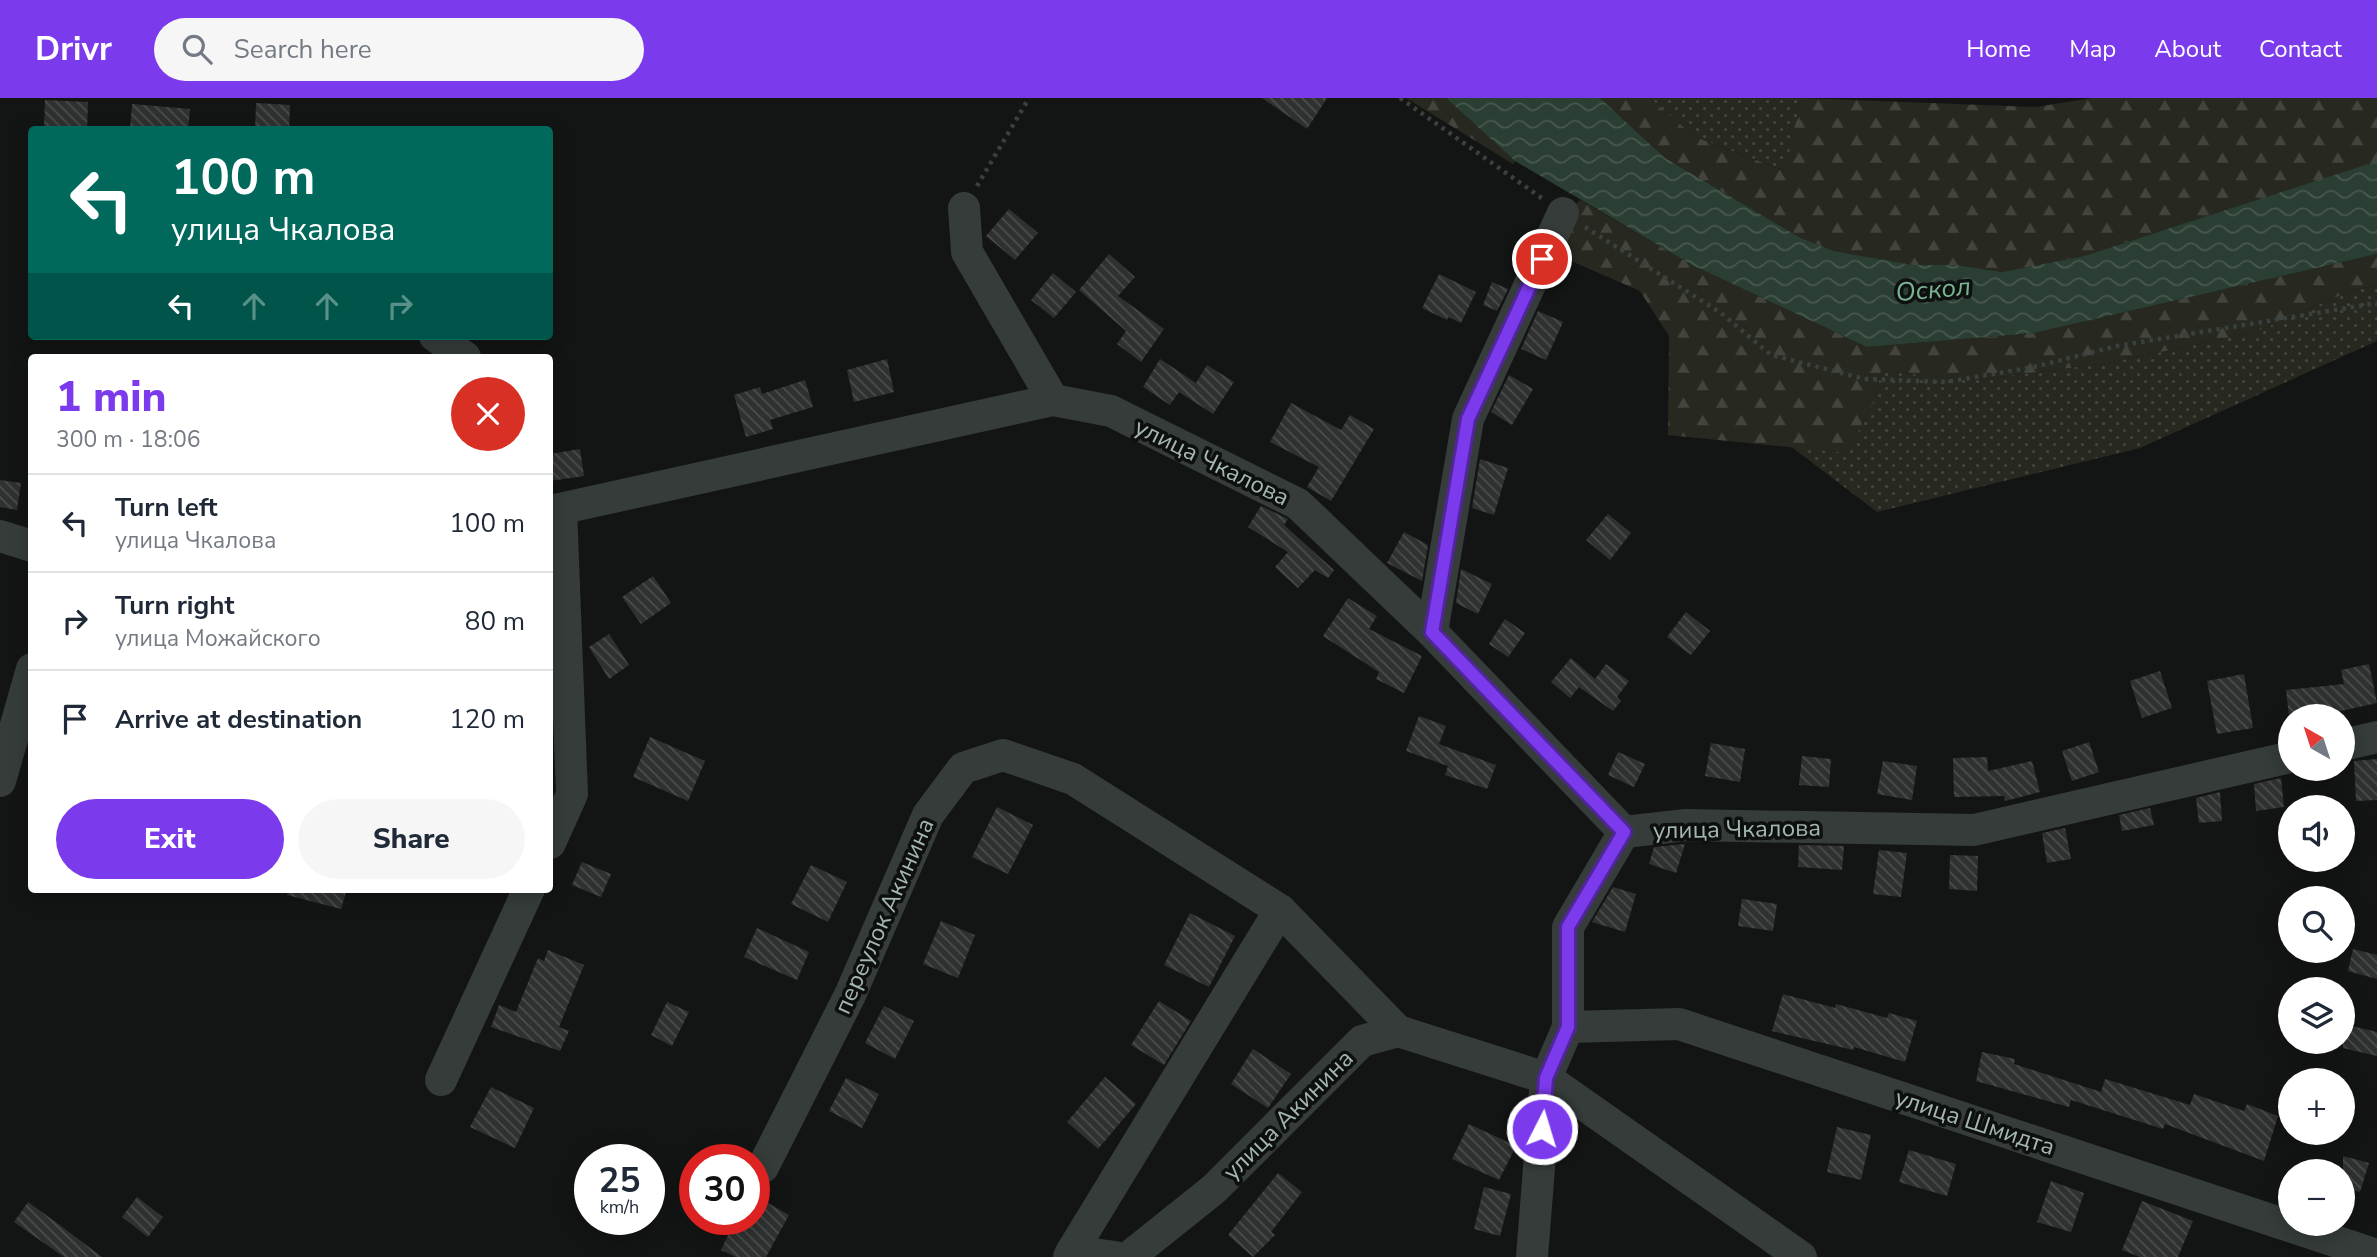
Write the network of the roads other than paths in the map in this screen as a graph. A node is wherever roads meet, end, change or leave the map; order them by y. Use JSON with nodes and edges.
{"nodes":[{"id":1,"x":964,"y":208,"type":"road end"},
{"id":2,"x":1563,"y":213,"type":"road end"},
{"id":3,"x":441,"y":340,"type":"edge"},
{"id":4,"x":461,"y":354,"type":"edge"},
{"id":5,"x":1053,"y":400,"type":"junction"},
{"id":6,"x":555,"y":510,"type":"edge"},
{"id":7,"x":0,"y":536,"type":"edge"},
{"id":8,"x":28,"y":545,"type":"edge"},
{"id":9,"x":1432,"y":632,"type":"junction"},
{"id":10,"x":28,"y":683,"type":"edge"},
{"id":11,"x":2377,"y":737,"type":"edge"},
{"id":12,"x":2356,"y":742,"type":"edge"},
{"id":13,"x":2278,"y":760,"type":"edge"},
{"id":14,"x":0,"y":781,"type":"edge"},
{"id":15,"x":1624,"y":832,"type":"junction"},
{"id":16,"x":553,"y":836,"type":"edge"},
{"id":17,"x":526,"y":893,"type":"edge"},
{"id":18,"x":1280,"y":910,"type":"junction"},
{"id":19,"x":1568,"y":1027,"type":"junction"},
{"id":20,"x":1398,"y":1031,"type":"junction"},
{"id":21,"x":1546,"y":1078,"type":"junction"},
{"id":22,"x":441,"y":1080,"type":"dead end"},
{"id":23,"x":770,"y":1153,"type":"edge"},
{"id":24,"x":1070,"y":1254,"type":"edge"},
{"id":25,"x":2377,"y":1255,"type":"edge"},
{"id":26,"x":1115,"y":1257,"type":"edge"},
{"id":27,"x":1129,"y":1257,"type":"edge"},
{"id":28,"x":1532,"y":1257,"type":"edge"},
{"id":29,"x":1801,"y":1257,"type":"edge"}],
"edges":[{"from":1,"to":5,"type":"street"},
{"from":2,"to":9,"type":"street"},
{"from":3,"to":4,"type":"street"},
{"from":5,"to":6,"type":"street","name":"улица Чкалова"},
{"from":5,"to":9,"type":"street","name":"улица Чкалова"},
{"from":6,"to":16,"type":"street"},
{"from":7,"to":8,"type":"street"},
{"from":9,"to":15,"type":"street","name":"улица Чкалова"},
{"from":10,"to":14,"type":"street"},
{"from":11,"to":12,"type":"street"},
{"from":13,"to":15,"type":"street","name":"улица Чкалова"},
{"from":15,"to":19,"type":"street"},
{"from":17,"to":22,"type":"street"},
{"from":18,"to":20,"type":"street","name":"переулок Акинина"},
{"from":18,"to":23,"type":"street","name":"переулок Акинина"},
{"from":18,"to":24,"type":"street"},
{"from":19,"to":21,"type":"street"},
{"from":19,"to":25,"type":"street","name":"улица Шмидта"},
{"from":20,"to":21,"type":"street"},
{"from":20,"to":27,"type":"street","name":"улица Акинина"},
{"from":21,"to":28,"type":"street"},
{"from":21,"to":29,"type":"street"},
{"from":24,"to":26,"type":"street"}]}
